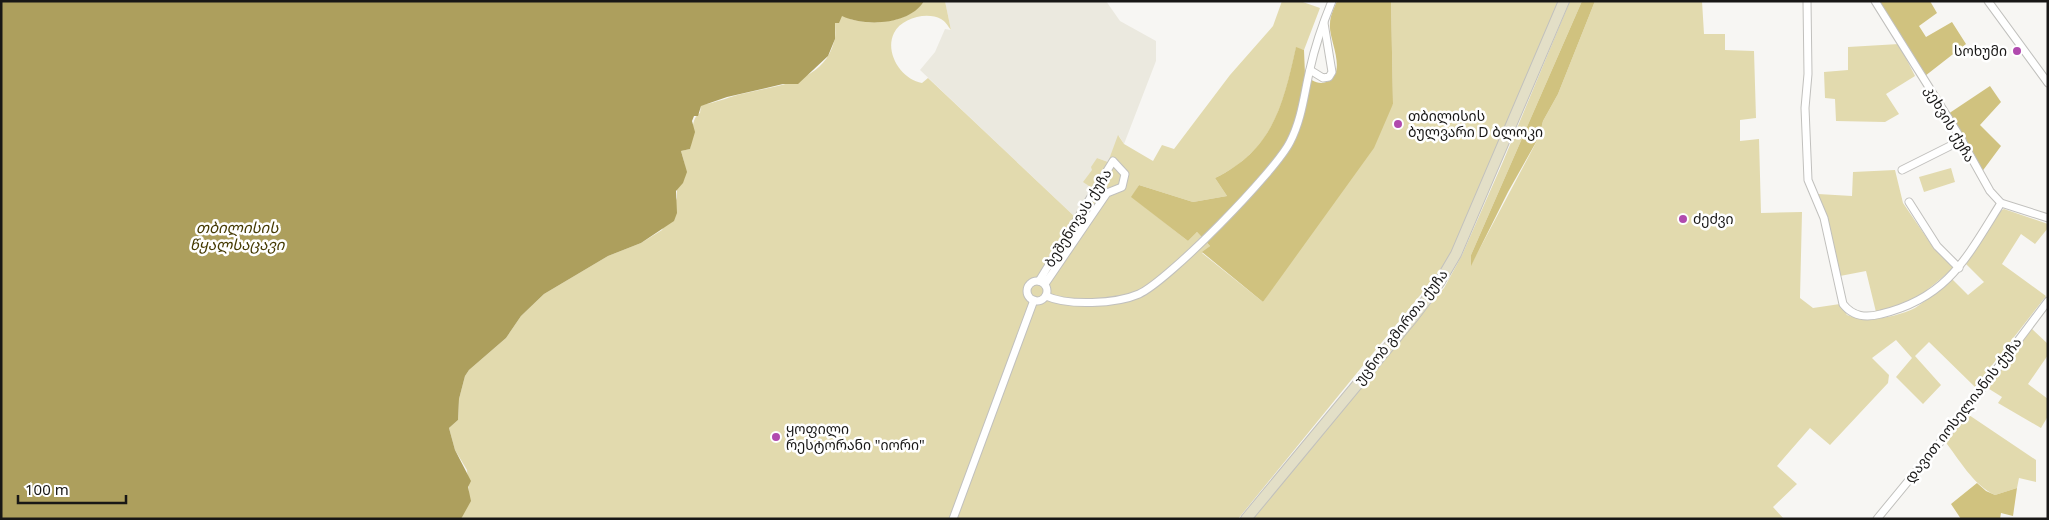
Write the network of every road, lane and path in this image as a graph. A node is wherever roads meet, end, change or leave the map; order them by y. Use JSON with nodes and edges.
{"nodes":[{"id":1,"x":1332,"y":1,"type":"edge"},
{"id":2,"x":1564,"y":1,"type":"edge"},
{"id":3,"x":1807,"y":1,"type":"edge"},
{"id":4,"x":1875,"y":1,"type":"edge"},
{"id":5,"x":1988,"y":1,"type":"edge"},
{"id":6,"x":1324,"y":21,"type":"junction"},
{"id":7,"x":1310,"y":70,"type":"junction"},
{"id":8,"x":2048,"y":83,"type":"edge"},
{"id":9,"x":1962,"y":140,"type":"junction"},
{"id":10,"x":1902,"y":170,"type":"dead end"},
{"id":11,"x":1909,"y":202,"type":"dead end"},
{"id":12,"x":2001,"y":203,"type":"junction"},
{"id":13,"x":2048,"y":218,"type":"edge"},
{"id":14,"x":1959,"y":268,"type":"junction"},
{"id":15,"x":1042,"y":282,"type":"junction"},
{"id":16,"x":1046,"y":296,"type":"junction"},
{"id":17,"x":1034,"y":300,"type":"junction"},
{"id":18,"x":2048,"y":301,"type":"edge"},
{"id":19,"x":952,"y":519,"type":"edge"},
{"id":20,"x":1246,"y":519,"type":"edge"},
{"id":21,"x":1877,"y":519,"type":"edge"}],
"edges":[{"from":1,"to":6,"type":"street"},
{"from":2,"to":20,"type":"main road","name":"უცნობ გმირთა ქუჩა"},
{"from":3,"to":14,"type":"street"},
{"from":4,"to":9,"type":"street","name":"კეხვის ქუჩა"},
{"from":5,"to":8,"type":"street"},
{"from":6,"to":7,"type":"street"},
{"from":6,"to":7,"type":"street"},
{"from":7,"to":16,"type":"street"},
{"from":9,"to":10,"type":"street"},
{"from":9,"to":12,"type":"street","name":"კეხვის ქუჩა"},
{"from":11,"to":14,"type":"street"},
{"from":12,"to":13,"type":"street"},
{"from":12,"to":14,"type":"street"},
{"from":15,"to":15,"type":"street","name":"ბეშენოვას ქუჩა"},
{"from":15,"to":16,"type":"street"},
{"from":15,"to":17,"type":"street"},
{"from":16,"to":17,"type":"street"},
{"from":17,"to":19,"type":"street"},
{"from":18,"to":21,"type":"street","name":"დავით იოსელიანის ქუჩა"}]}
